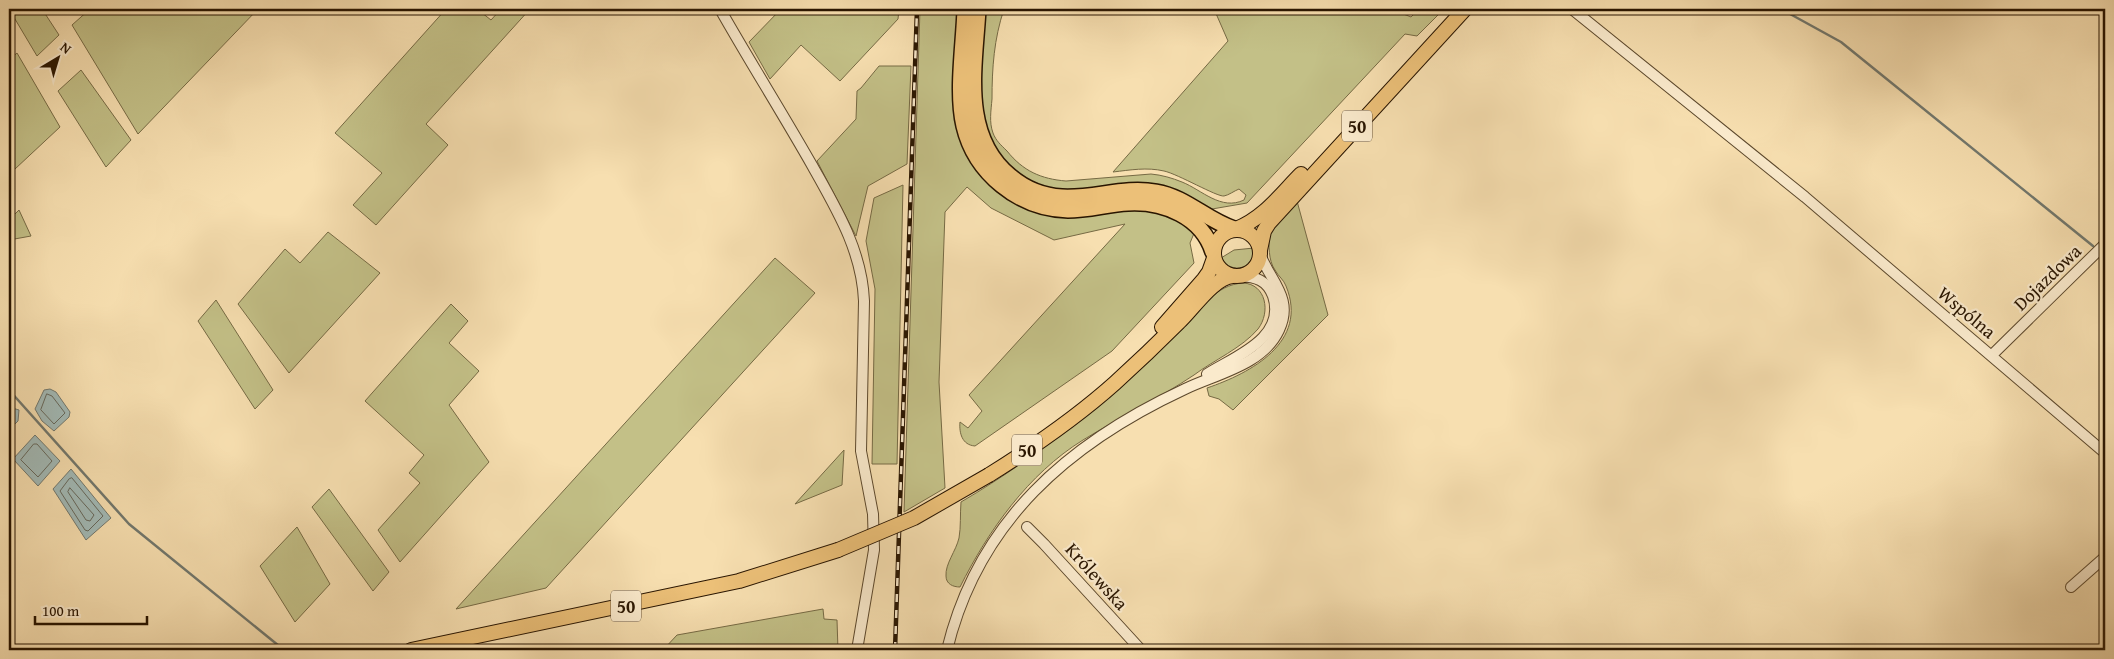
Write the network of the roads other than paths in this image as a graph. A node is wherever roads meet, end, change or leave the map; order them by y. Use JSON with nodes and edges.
{"nodes":[{"id":1,"x":720,"y":9,"type":"edge"},
{"id":2,"x":965,"y":9,"type":"edge"},
{"id":3,"x":978,"y":9,"type":"edge"},
{"id":4,"x":1455,"y":9,"type":"edge"},
{"id":5,"x":1465,"y":9,"type":"edge"},
{"id":6,"x":1572,"y":9,"type":"edge"},
{"id":7,"x":1235,"y":229,"type":"junction"},
{"id":8,"x":2105,"y":244,"type":"edge"},
{"id":9,"x":1260,"y":252,"type":"junction"},
{"id":10,"x":1214,"y":255,"type":"junction"},
{"id":11,"x":1236,"y":276,"type":"junction"},
{"id":12,"x":1992,"y":355,"type":"junction"},
{"id":13,"x":1184,"y":389,"type":"junction"},
{"id":14,"x":1065,"y":422,"type":"junction"},
{"id":15,"x":2105,"y":453,"type":"edge"},
{"id":16,"x":1027,"y":527,"type":"dead end"},
{"id":17,"x":2105,"y":557,"type":"edge"},
{"id":18,"x":2071,"y":587,"type":"dead end"},
{"id":19,"x":412,"y":650,"type":"edge"},
{"id":20,"x":857,"y":650,"type":"edge"},
{"id":21,"x":948,"y":650,"type":"edge"},
{"id":22,"x":1141,"y":650,"type":"edge"}],
"edges":[{"from":1,"to":20,"type":"street"},
{"from":2,"to":10,"type":"highway"},
{"from":3,"to":7,"type":"highway"},
{"from":4,"to":7,"type":"main road","number":"50"},
{"from":5,"to":9,"type":"main road","number":"50"},
{"from":6,"to":12,"type":"street","name":"Wspólna"},
{"from":7,"to":9,"type":"main road"},
{"from":7,"to":10,"type":"main road","number":"50"},
{"from":8,"to":12,"type":"street","name":"Dojazdowa"},
{"from":9,"to":11,"type":"main road","number":"50"},
{"from":9,"to":13,"type":"street"},
{"from":10,"to":11,"type":"main road"},
{"from":10,"to":14,"type":"main road","number":"50"},
{"from":11,"to":13,"type":"street"},
{"from":11,"to":14,"type":"main road","number":"50"},
{"from":12,"to":15,"type":"street","name":"Wspólna"},
{"from":13,"to":21,"type":"street"},
{"from":14,"to":19,"type":"main road","number":"50","bridge":true},
{"from":16,"to":22,"type":"street","name":"Królewska"},
{"from":17,"to":18,"type":"street"}]}
